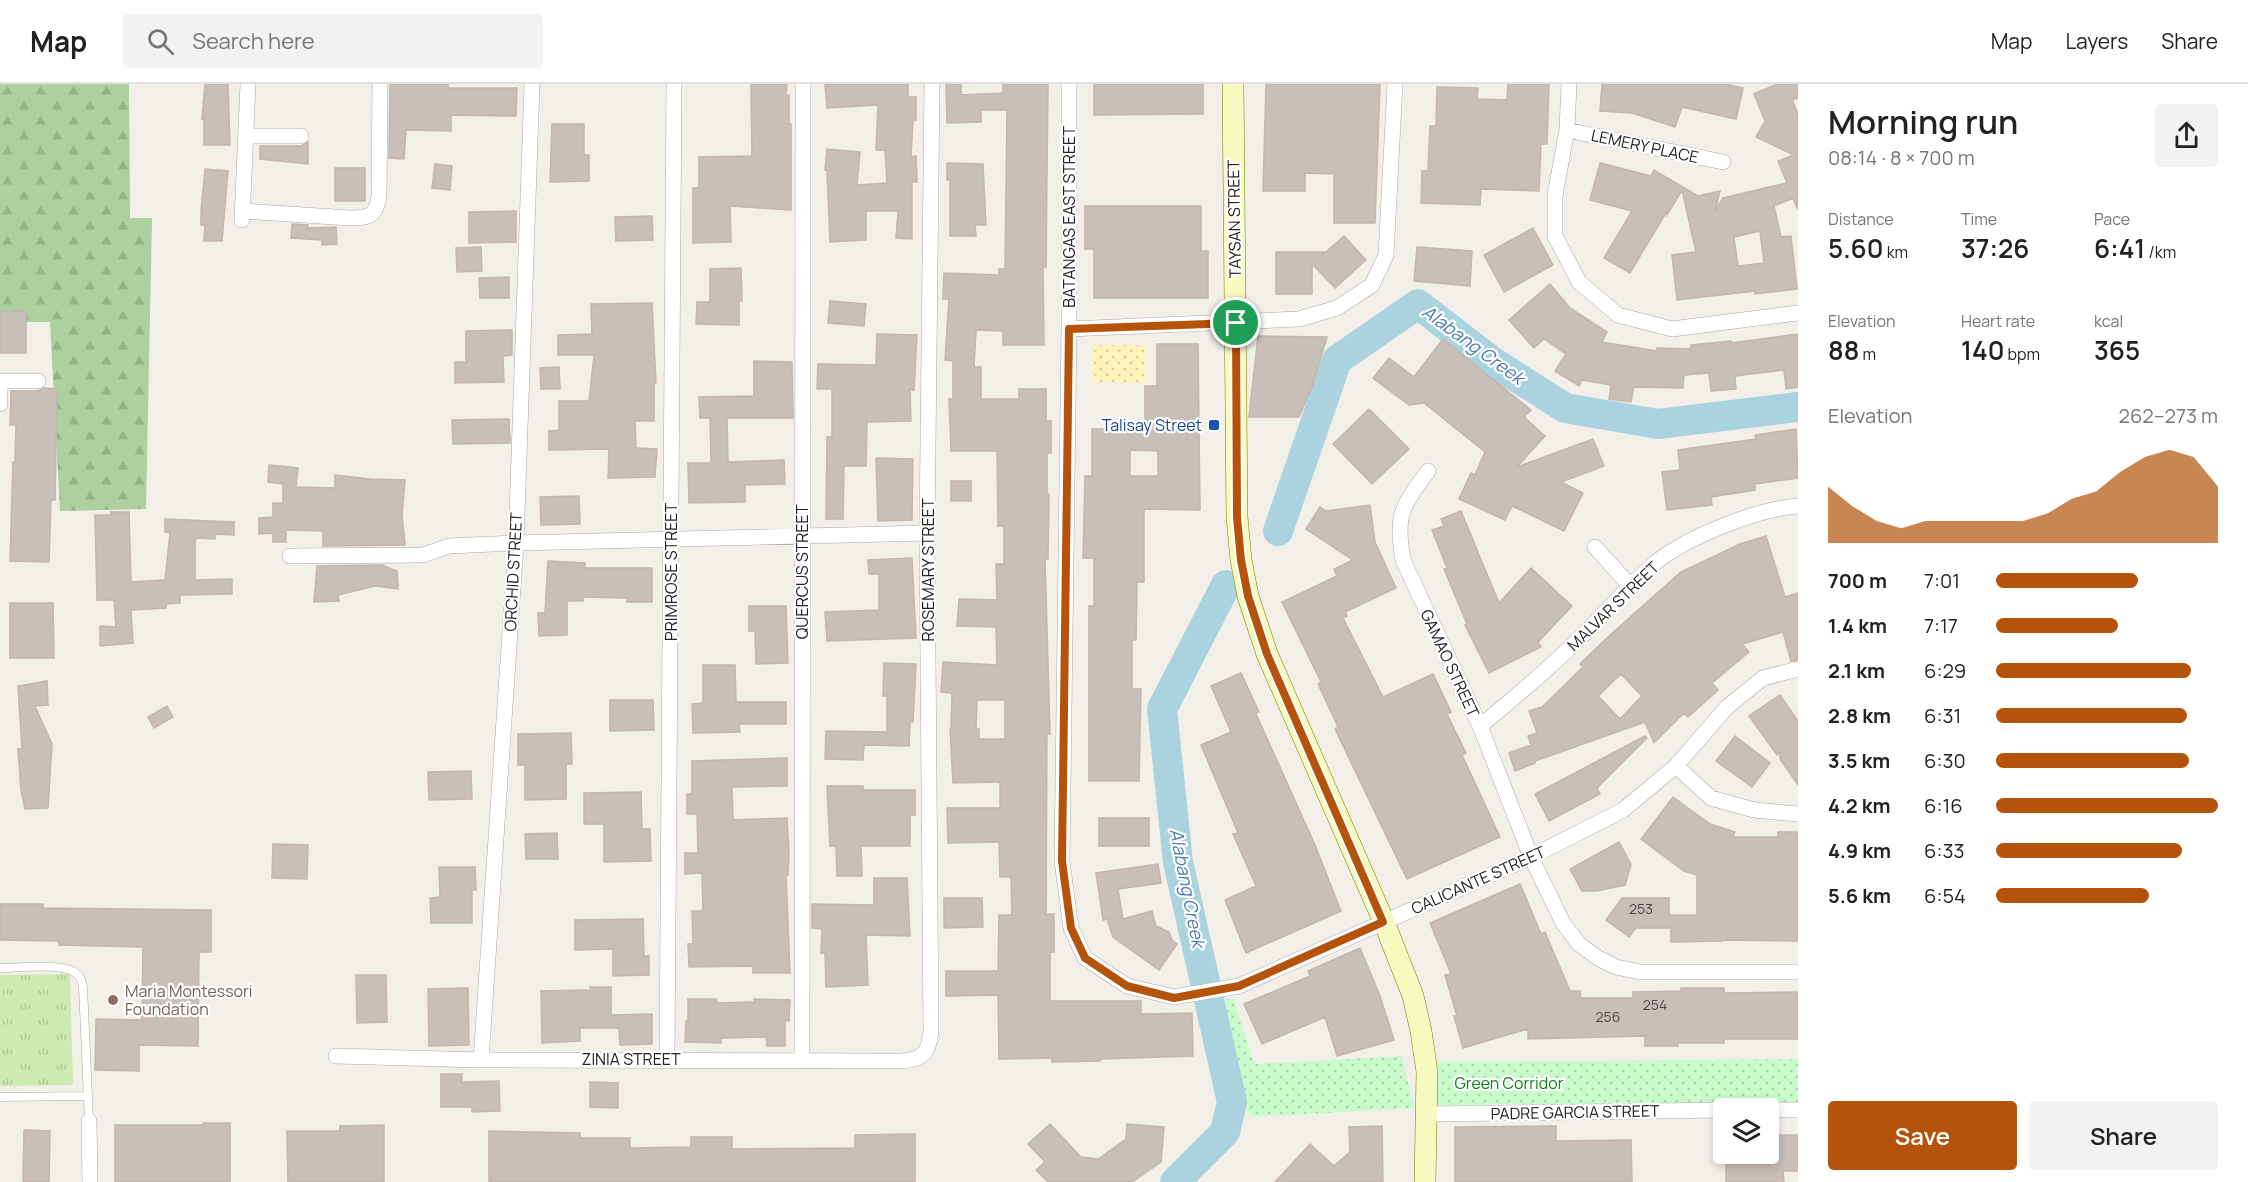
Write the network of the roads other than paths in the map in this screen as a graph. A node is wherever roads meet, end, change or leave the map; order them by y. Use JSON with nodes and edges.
{"nodes":[{"id":1,"x":248,"y":84,"type":"edge"},
{"id":2,"x":380,"y":84,"type":"edge"},
{"id":3,"x":532,"y":84,"type":"edge"},
{"id":4,"x":674,"y":84,"type":"edge"},
{"id":5,"x":803,"y":84,"type":"edge"},
{"id":6,"x":932,"y":84,"type":"edge"},
{"id":7,"x":1069,"y":84,"type":"edge"},
{"id":8,"x":1233,"y":84,"type":"edge"},
{"id":9,"x":1395,"y":84,"type":"edge"},
{"id":10,"x":1569,"y":84,"type":"edge"},
{"id":11,"x":1567,"y":130,"type":"junction"},
{"id":12,"x":246,"y":136,"type":"junction"},
{"id":13,"x":301,"y":136,"type":"dead end"},
{"id":14,"x":1723,"y":162,"type":"dead end"},
{"id":15,"x":1798,"y":314,"type":"edge"},
{"id":16,"x":1236,"y":323,"type":"junction"},
{"id":17,"x":1069,"y":329,"type":"junction"},
{"id":18,"x":0,"y":381,"type":"edge"},
{"id":19,"x":38,"y":381,"type":"dead end"},
{"id":20,"x":0,"y":404,"type":"edge"},
{"id":21,"x":1428,"y":471,"type":"dead end"},
{"id":22,"x":1798,"y":506,"type":"edge"},
{"id":23,"x":927,"y":533,"type":"junction"},
{"id":24,"x":802,"y":535,"type":"junction"},
{"id":25,"x":671,"y":538,"type":"junction"},
{"id":26,"x":516,"y":543,"type":"junction"},
{"id":27,"x":1594,"y":547,"type":"dead end"},
{"id":28,"x":290,"y":556,"type":"dead end"},
{"id":29,"x":1631,"y":587,"type":"junction"},
{"id":30,"x":1798,"y":669,"type":"edge"},
{"id":31,"x":1480,"y":726,"type":"junction"},
{"id":32,"x":1676,"y":766,"type":"junction"},
{"id":33,"x":1798,"y":814,"type":"edge"},
{"id":34,"x":1531,"y":857,"type":"junction"},
{"id":35,"x":1383,"y":922,"type":"junction"},
{"id":36,"x":1085,"y":958,"type":"joint"},
{"id":37,"x":0,"y":968,"type":"edge"},
{"id":38,"x":1798,"y":972,"type":"edge"},
{"id":39,"x":924,"y":1054,"type":"joint"},
{"id":40,"x":336,"y":1056,"type":"dead end"},
{"id":41,"x":667,"y":1059,"type":"junction"},
{"id":42,"x":802,"y":1059,"type":"junction"},
{"id":43,"x":481,"y":1060,"type":"junction"},
{"id":44,"x":0,"y":1096,"type":"edge"},
{"id":45,"x":88,"y":1096,"type":"junction"},
{"id":46,"x":1713,"y":1110,"type":"edge"},
{"id":47,"x":1779,"y":1110,"type":"edge"},
{"id":48,"x":1798,"y":1110,"type":"edge"},
{"id":49,"x":1426,"y":1114,"type":"junction"},
{"id":50,"x":89,"y":1121,"type":"joint"},
{"id":51,"x":90,"y":1182,"type":"edge"},
{"id":52,"x":1425,"y":1182,"type":"edge"}],
"edges":[{"from":1,"to":12,"type":"street"},
{"from":2,"to":12,"type":"street"},
{"from":3,"to":26,"type":"street","name":"ORCHID STREET"},
{"from":4,"to":25,"type":"street","name":"PRIMROSE STREET"},
{"from":5,"to":24,"type":"street","name":"QUERCUS STREET"},
{"from":6,"to":23,"type":"street","name":"ROSEMARY STREET"},
{"from":7,"to":17,"type":"street","name":"BATANGAS EAST STREET"},
{"from":8,"to":16,"type":"street","name":"TAYSAN STREET"},
{"from":9,"to":16,"type":"street"},
{"from":10,"to":11,"type":"street"},
{"from":11,"to":14,"type":"street","name":"LEMERY PLACE"},
{"from":11,"to":15,"type":"street"},
{"from":12,"to":13,"type":"street"},
{"from":16,"to":17,"type":"street"},
{"from":16,"to":35,"type":"street","name":"TAYSAN STREET"},
{"from":17,"to":36,"type":"street","name":"BATANGAS EAST STREET"},
{"from":18,"to":19,"type":"street"},
{"from":18,"to":20,"type":"street"},
{"from":21,"to":31,"type":"street","name":"GAMAO STREET"},
{"from":22,"to":29,"type":"street","name":"MALVAR STREET"},
{"from":23,"to":24,"type":"street"},
{"from":23,"to":39,"type":"street","name":"ROSEMARY STREET"},
{"from":24,"to":25,"type":"street"},
{"from":24,"to":42,"type":"street","name":"QUERCUS STREET"},
{"from":25,"to":26,"type":"street"},
{"from":25,"to":41,"type":"street","name":"PRIMROSE STREET"},
{"from":26,"to":28,"type":"street"},
{"from":26,"to":43,"type":"street","name":"ORCHID STREET"},
{"from":27,"to":29,"type":"street"},
{"from":29,"to":31,"type":"street","name":"MALVAR STREET"},
{"from":30,"to":32,"type":"street","name":"CALICANTE STREET"},
{"from":31,"to":34,"type":"street","name":"GAMAO STREET"},
{"from":32,"to":33,"type":"street"},
{"from":32,"to":34,"type":"street","name":"CALICANTE STREET"},
{"from":34,"to":35,"type":"street","name":"CALICANTE STREET"},
{"from":34,"to":38,"type":"street","name":"GAMAO STREET"},
{"from":35,"to":36,"type":"street","name":"CALICANTE STREET"},
{"from":35,"to":49,"type":"street","name":"TAYSAN STREET"},
{"from":37,"to":45,"type":"lane"},
{"from":39,"to":42,"type":"street","name":"ZINIA STREET"},
{"from":40,"to":43,"type":"street","name":"ZINIA STREET"},
{"from":41,"to":42,"type":"street","name":"ZINIA STREET"},
{"from":41,"to":43,"type":"street","name":"ZINIA STREET"},
{"from":44,"to":45,"type":"lane"},
{"from":45,"to":50,"type":"lane"},
{"from":46,"to":49,"type":"street","name":"PADRE GARCIA STREET"},
{"from":47,"to":48,"type":"street"},
{"from":49,"to":52,"type":"street","name":"TAYSAN STREET"},
{"from":50,"to":51,"type":"street"}]}
